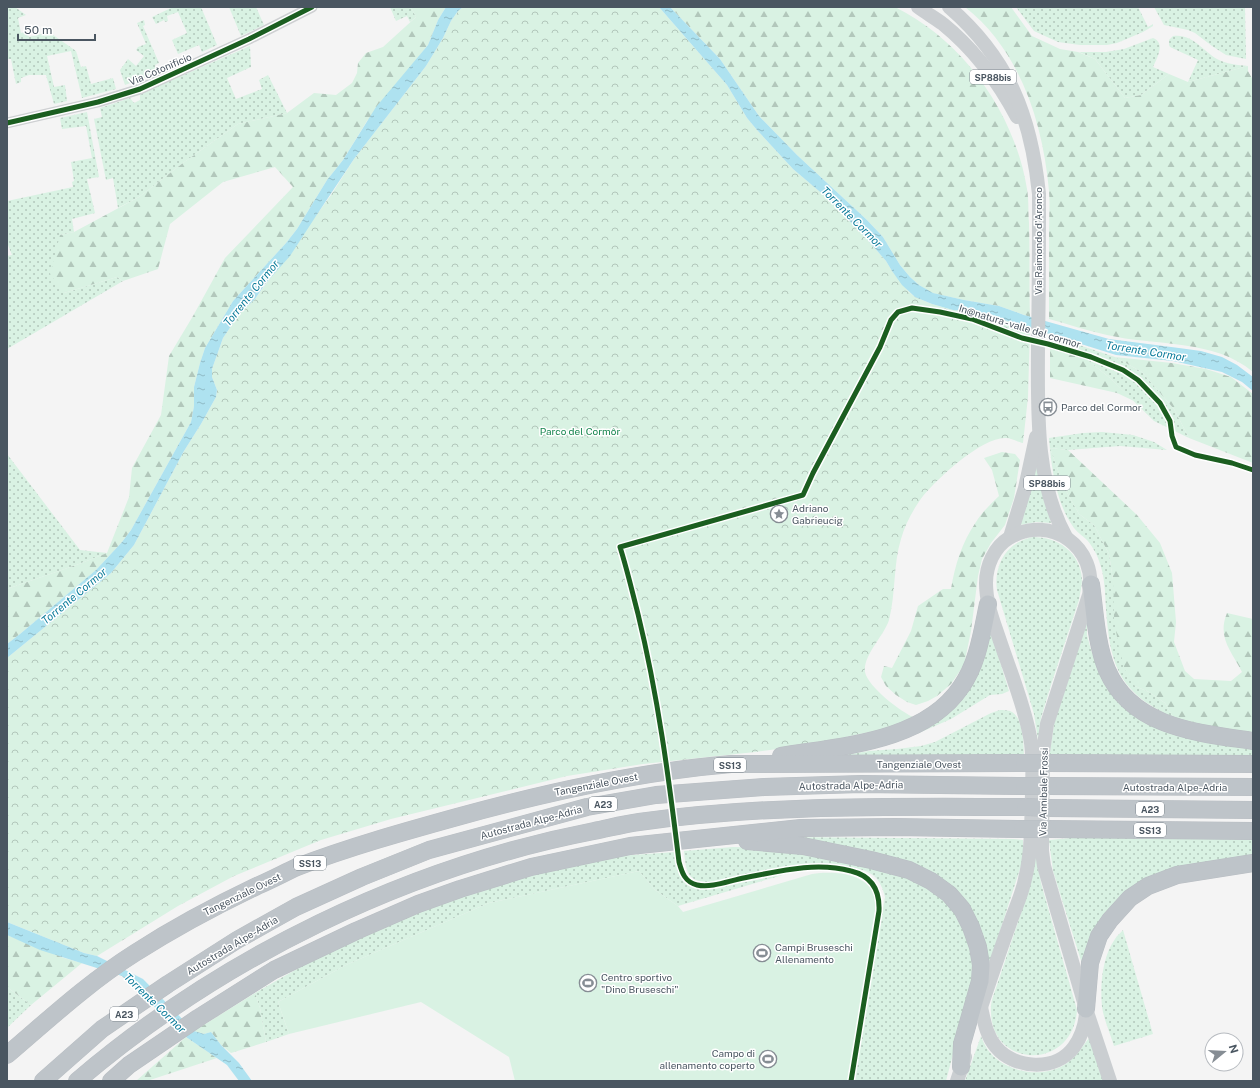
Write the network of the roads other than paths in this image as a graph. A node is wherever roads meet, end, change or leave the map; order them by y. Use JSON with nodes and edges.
{"nodes":[{"id":1,"x":312,"y":7,"type":"edge"},
{"id":2,"x":918,"y":7,"type":"edge"},
{"id":3,"x":949,"y":7,"type":"edge"},
{"id":4,"x":7,"y":123,"type":"edge"},
{"id":5,"x":1033,"y":156,"type":"junction"},
{"id":6,"x":1039,"y":326,"type":"joint"},
{"id":7,"x":1038,"y":425,"type":"junction"},
{"id":8,"x":1010,"y":537,"type":"junction"},
{"id":9,"x":1066,"y":537,"type":"junction"},
{"id":10,"x":1091,"y":584,"type":"junction"},
{"id":11,"x":988,"y":604,"type":"junction"},
{"id":12,"x":1253,"y":741,"type":"edge"},
{"id":13,"x":732,"y":764,"type":"junction"},
{"id":14,"x":1253,"y":764,"type":"edge"},
{"id":15,"x":1253,"y":787,"type":"edge"},
{"id":16,"x":1253,"y":810,"type":"edge"},
{"id":17,"x":1253,"y":831,"type":"edge"},
{"id":18,"x":675,"y":841,"type":"junction"},
{"id":19,"x":1253,"y":863,"type":"edge"},
{"id":20,"x":981,"y":1007,"type":"junction"},
{"id":21,"x":1086,"y":1009,"type":"junction"},
{"id":22,"x":7,"y":1055,"type":"edge"},
{"id":23,"x":959,"y":1074,"type":"edge"},
{"id":24,"x":43,"y":1081,"type":"edge"},
{"id":25,"x":77,"y":1081,"type":"edge"},
{"id":26,"x":111,"y":1081,"type":"edge"},
{"id":27,"x":1110,"y":1081,"type":"edge"}],
"edges":[{"from":1,"to":4,"type":"street","name":"Via Cotonificio"},
{"from":2,"to":5,"type":"main road","name":"Via Raimondo d'Aronco","number":"SP88bis"},
{"from":3,"to":5,"type":"main road","name":"Via Raimondo d'Aronco","number":"SP88bis"},
{"from":5,"to":6,"type":"main road","name":"Via Raimondo d'Aronco","number":"SP88bis"},
{"from":6,"to":7,"type":"main road","name":"Via Annibale Frossi","number":"SP88bis"},
{"from":7,"to":8,"type":"main road","name":"Via Annibale Frossi","number":"SP88bis"},
{"from":7,"to":9,"type":"main road","name":"Via Annibale Frossi","number":"SP88bis"},
{"from":8,"to":9,"type":"main road","name":"Via Annibale Frossi"},
{"from":8,"to":11,"type":"main road","name":"Via Annibale Frossi"},
{"from":9,"to":10,"type":"main road","name":"Via Annibale Frossi"},
{"from":10,"to":12,"type":"highway"},
{"from":10,"to":21,"type":"main road","name":"Via Annibale Frossi"},
{"from":11,"to":13,"type":"highway"},
{"from":11,"to":20,"type":"main road","name":"Via Annibale Frossi"},
{"from":13,"to":14,"type":"highway","name":"Tangenziale Ovest","number":"SS13","bridge":true},
{"from":13,"to":22,"type":"highway","name":"Tangenziale Ovest","number":"SS13"},
{"from":15,"to":24,"type":"highway","name":"Autostrada Alpe-Adria","number":"A23","bridge":true},
{"from":16,"to":25,"type":"highway","name":"Autostrada Alpe-Adria","number":"A23","bridge":true},
{"from":17,"to":18,"type":"highway","number":"SS13","bridge":true},
{"from":18,"to":23,"type":"highway"},
{"from":18,"to":26,"type":"highway","number":"SS13"},
{"from":19,"to":21,"type":"highway"},
{"from":20,"to":21,"type":"main road"},
{"from":20,"to":23,"type":"main road","name":"Via Annibale Frossi"},
{"from":21,"to":27,"type":"main road","name":"Via Annibale Frossi"}]}
